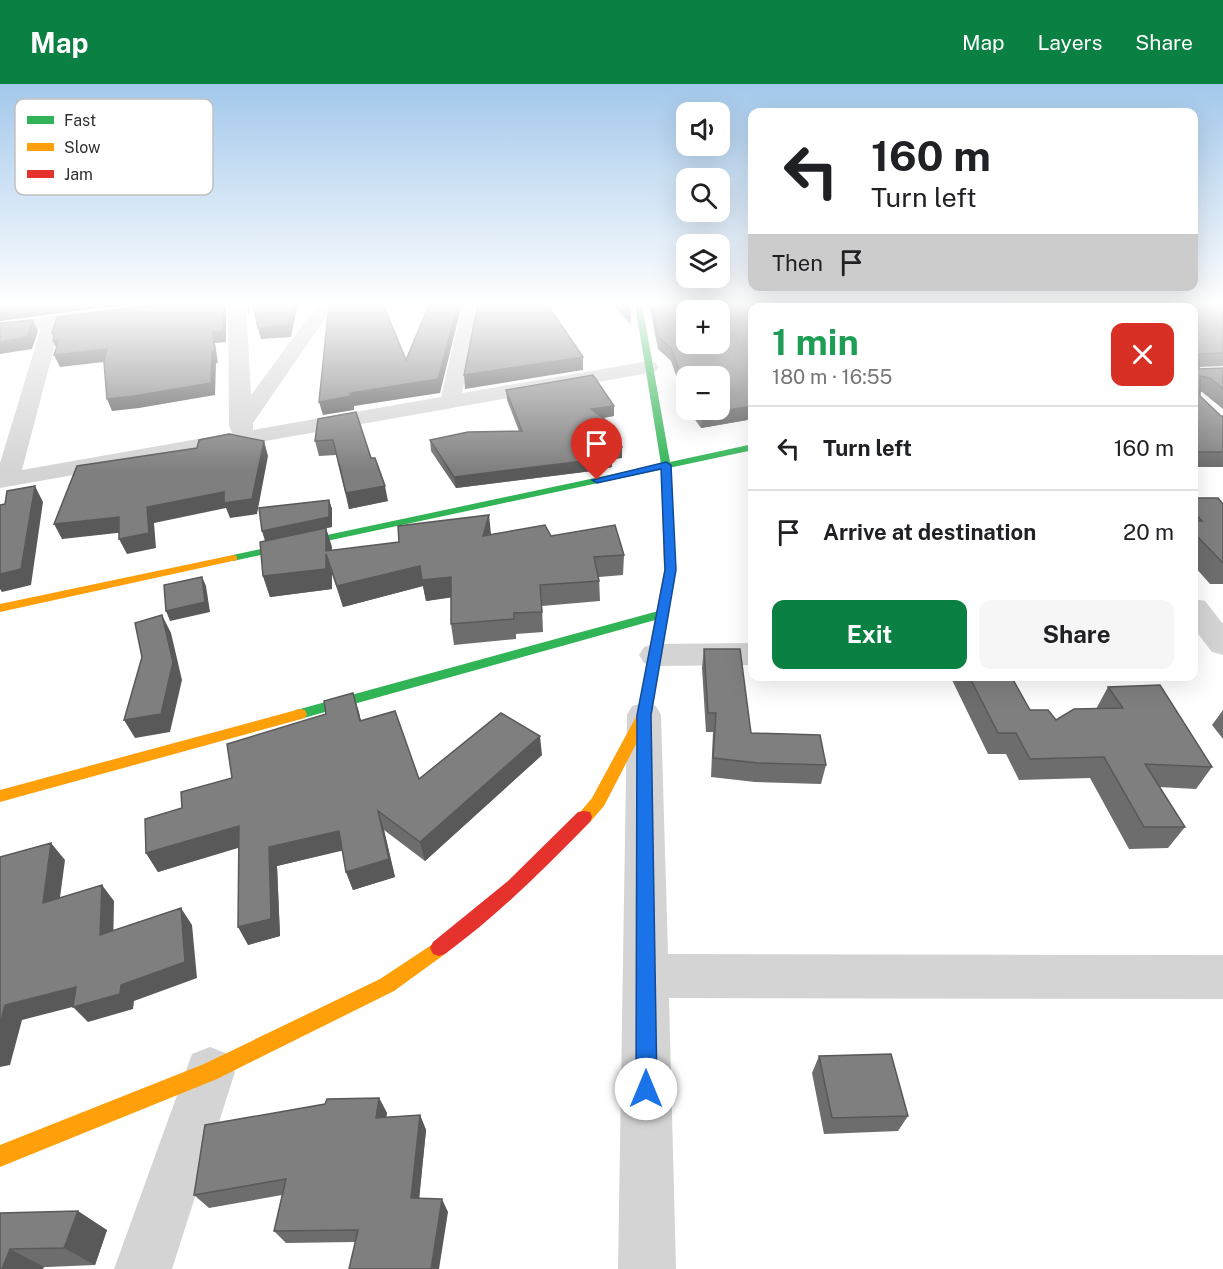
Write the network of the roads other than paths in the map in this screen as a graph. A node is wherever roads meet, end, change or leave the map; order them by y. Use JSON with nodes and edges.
{"nodes":[{"id":1,"x":40,"y":359,"type":"edge"},
{"id":2,"x":239,"y":359,"type":"edge"},
{"id":3,"x":290,"y":359,"type":"edge"},
{"id":4,"x":460,"y":359,"type":"edge"},
{"id":5,"x":648,"y":359,"type":"edge"},
{"id":6,"x":649,"y":367,"type":"junction"},
{"id":7,"x":450,"y":402,"type":"junction"},
{"id":8,"x":242,"y":431,"type":"junction"},
{"id":9,"x":748,"y":448,"type":"edge"},
{"id":10,"x":666,"y":465,"type":"junction"},
{"id":11,"x":4,"y":480,"type":"edge"},
{"id":12,"x":0,"y":608,"type":"edge"},
{"id":13,"x":1198,"y":613,"type":"edge"},
{"id":14,"x":662,"y":614,"type":"junction"},
{"id":15,"x":1223,"y":646,"type":"edge"},
{"id":16,"x":1198,"y":649,"type":"edge"},
{"id":17,"x":748,"y":654,"type":"edge"},
{"id":18,"x":654,"y":655,"type":"junction"},
{"id":19,"x":644,"y":715,"type":"junction"},
{"id":20,"x":0,"y":796,"type":"edge"},
{"id":21,"x":646,"y":976,"type":"junction"},
{"id":22,"x":1223,"y":977,"type":"edge"},
{"id":23,"x":210,"y":1072,"type":"junction"},
{"id":24,"x":0,"y":1156,"type":"edge"},
{"id":25,"x":143,"y":1269,"type":"edge"},
{"id":26,"x":647,"y":1269,"type":"edge"}],
"edges":[{"from":1,"to":11,"type":"street"},
{"from":2,"to":8,"type":"street"},
{"from":3,"to":8,"type":"street"},
{"from":4,"to":7,"type":"street"},
{"from":5,"to":6,"type":"street"},
{"from":6,"to":7,"type":"street"},
{"from":6,"to":10,"type":"street"},
{"from":7,"to":8,"type":"street"},
{"from":8,"to":11,"type":"street"},
{"from":9,"to":10,"type":"street"},
{"from":10,"to":12,"type":"street"},
{"from":10,"to":14,"type":"street"},
{"from":13,"to":15,"type":"street"},
{"from":14,"to":18,"type":"street"},
{"from":14,"to":20,"type":"street"},
{"from":15,"to":16,"type":"street"},
{"from":17,"to":18,"type":"street"},
{"from":18,"to":19,"type":"street"},
{"from":19,"to":21,"type":"street"},
{"from":19,"to":23,"type":"street"},
{"from":21,"to":22,"type":"street"},
{"from":21,"to":26,"type":"street"},
{"from":23,"to":24,"type":"street"},
{"from":23,"to":25,"type":"street"}]}
